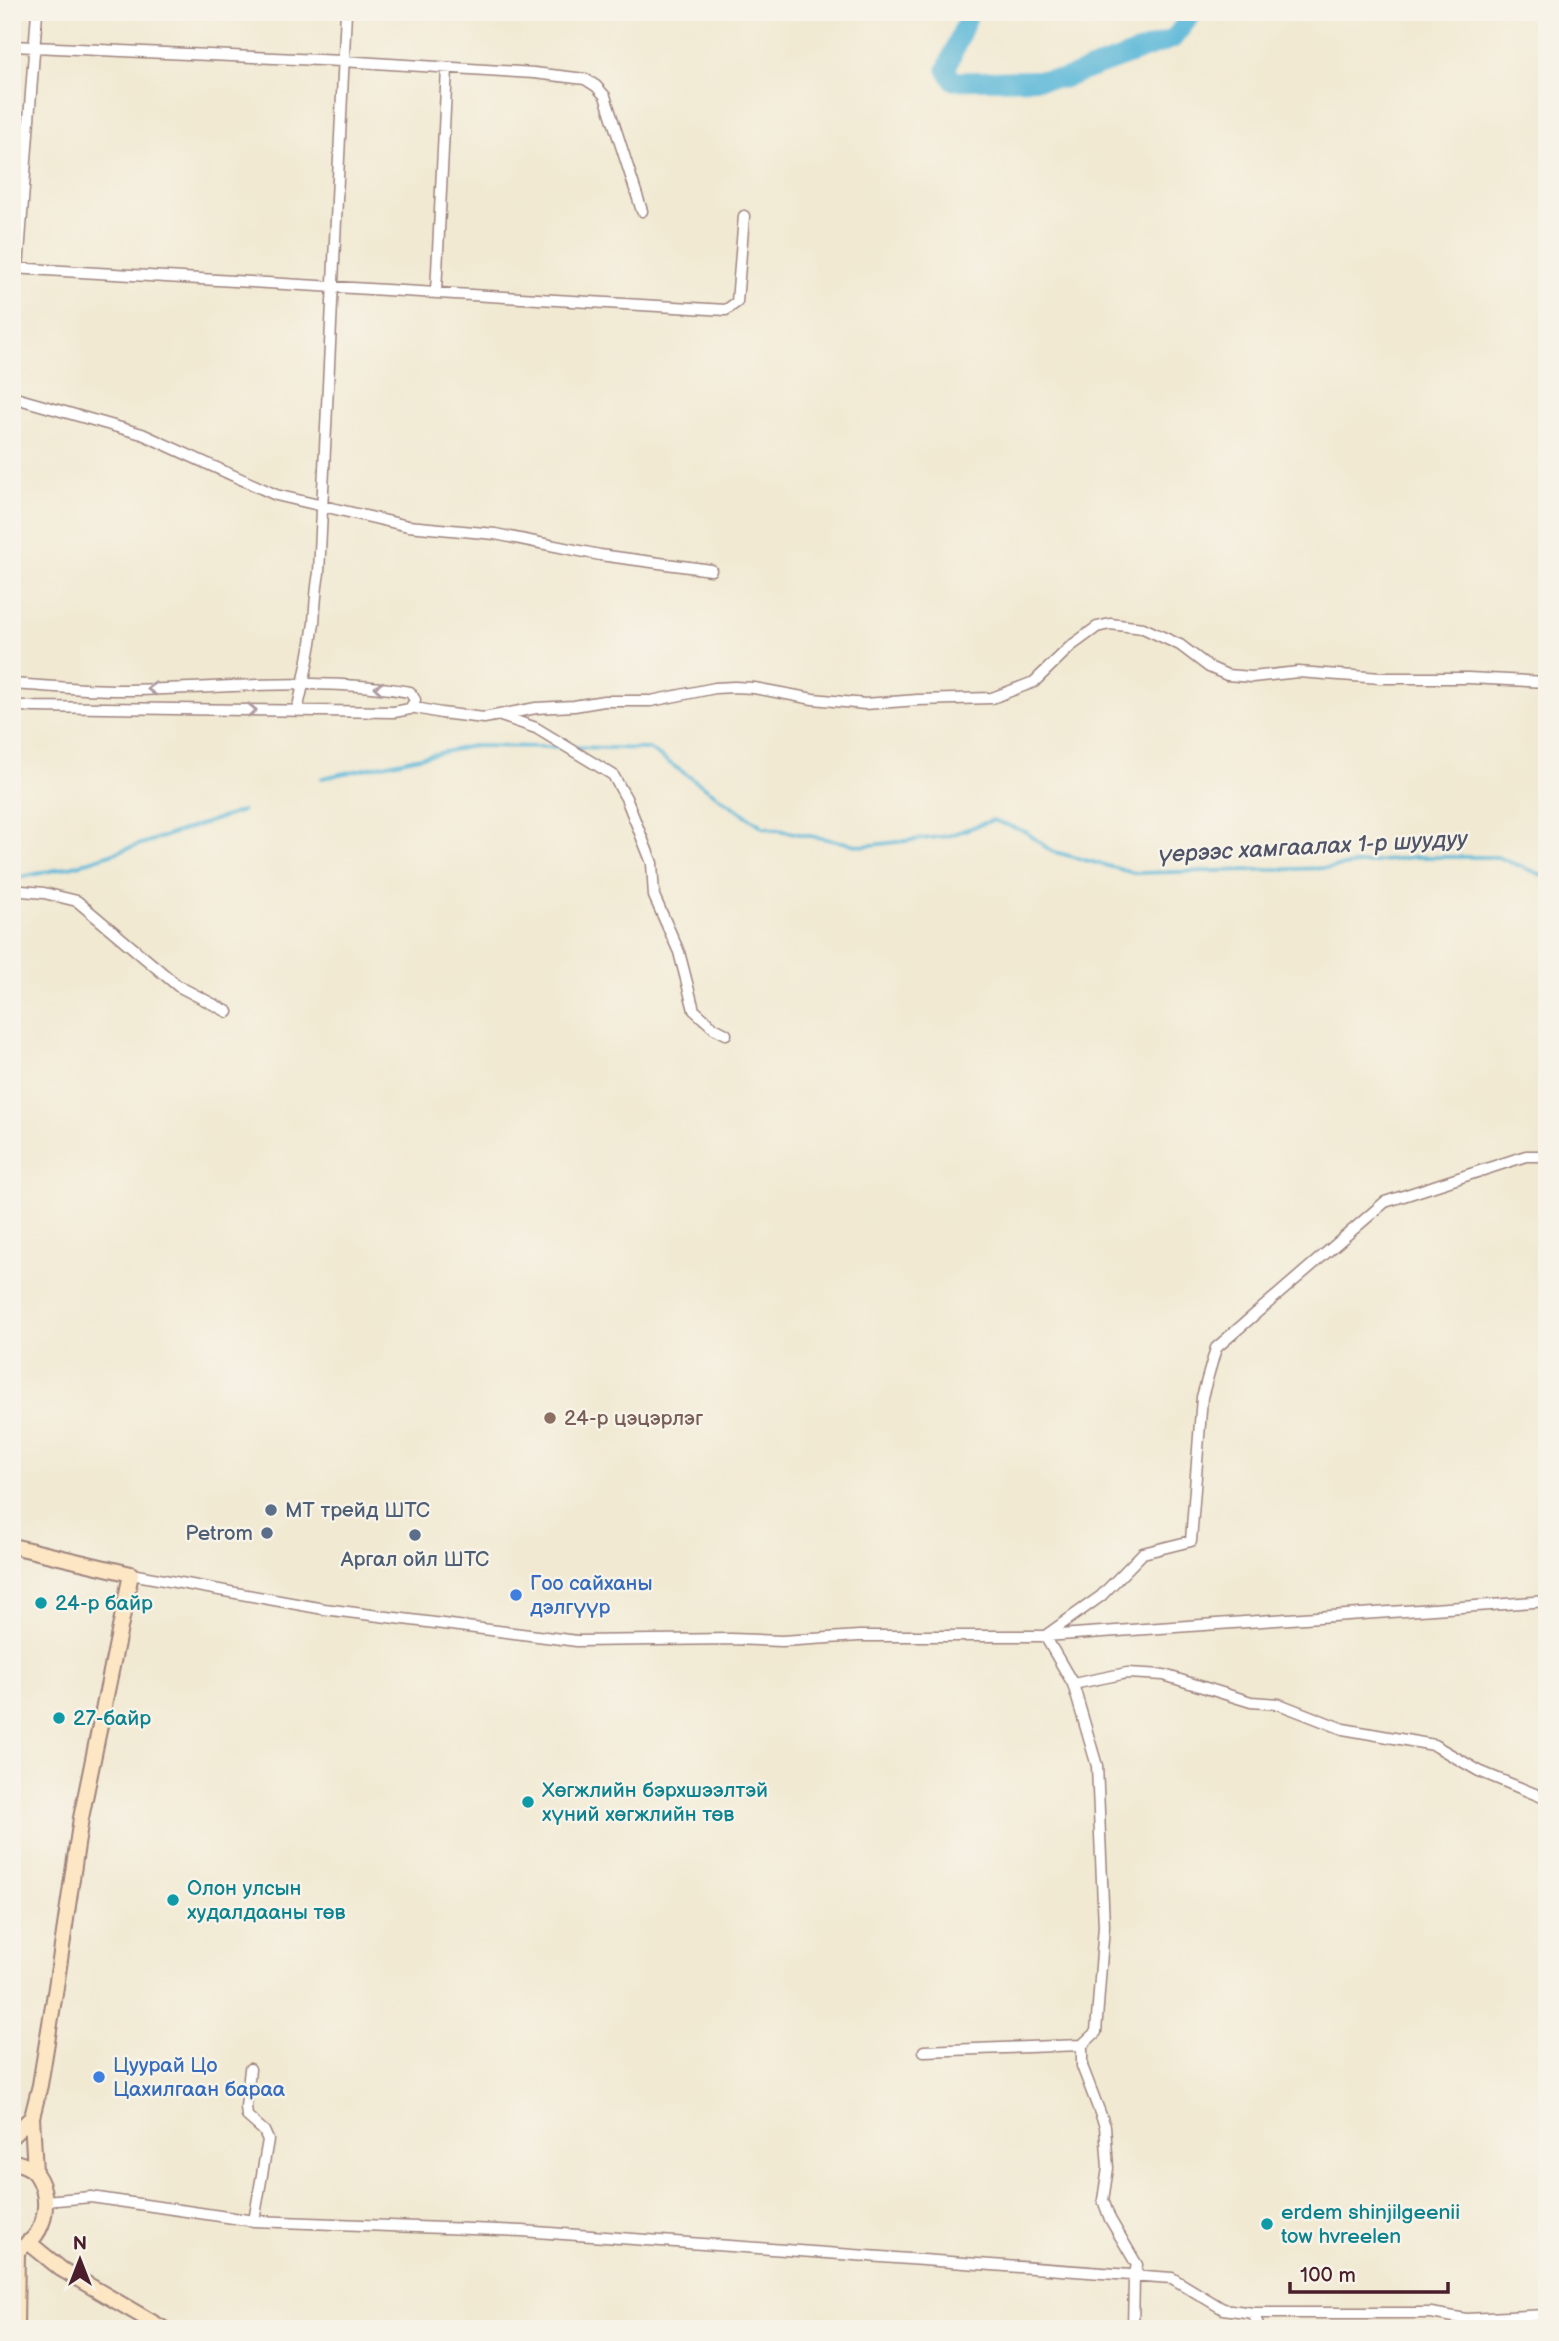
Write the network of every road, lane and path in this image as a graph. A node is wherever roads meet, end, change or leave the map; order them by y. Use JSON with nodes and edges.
{"nodes":[{"id":1,"x":37,"y":12,"type":"edge"},
{"id":2,"x":346,"y":12,"type":"edge"},
{"id":3,"x":12,"y":46,"type":"edge"},
{"id":4,"x":35,"y":46,"type":"junction"},
{"id":5,"x":342,"y":61,"type":"junction"},
{"id":6,"x":447,"y":68,"type":"junction"},
{"id":7,"x":642,"y":211,"type":"dead end"},
{"id":8,"x":744,"y":216,"type":"dead end"},
{"id":9,"x":15,"y":268,"type":"edge"},
{"id":10,"x":331,"y":287,"type":"junction"},
{"id":11,"x":436,"y":292,"type":"junction"},
{"id":12,"x":12,"y":397,"type":"edge"},
{"id":13,"x":322,"y":505,"type":"junction"},
{"id":14,"x":711,"y":570,"type":"dead end"},
{"id":15,"x":1547,"y":682,"type":"edge"},
{"id":16,"x":304,"y":683,"type":"junction"},
{"id":17,"x":12,"y":684,"type":"edge"},
{"id":18,"x":12,"y":705,"type":"edge"},
{"id":19,"x":411,"y":707,"type":"junction"},
{"id":20,"x":297,"y":711,"type":"junction"},
{"id":21,"x":497,"y":715,"type":"junction"},
{"id":22,"x":12,"y":890,"type":"edge"},
{"id":23,"x":228,"y":1013,"type":"dead end"},
{"id":24,"x":726,"y":1034,"type":"dead end"},
{"id":25,"x":1547,"y":1156,"type":"edge"},
{"id":26,"x":12,"y":1546,"type":"edge"},
{"id":27,"x":131,"y":1574,"type":"junction"},
{"id":28,"x":1547,"y":1601,"type":"edge"},
{"id":29,"x":1045,"y":1636,"type":"junction"},
{"id":30,"x":1073,"y":1684,"type":"junction"},
{"id":31,"x":1547,"y":1798,"type":"edge"},
{"id":32,"x":1082,"y":2045,"type":"junction"},
{"id":33,"x":924,"y":2051,"type":"dead end"},
{"id":34,"x":250,"y":2069,"type":"dead end"},
{"id":35,"x":32,"y":2117,"type":"junction"},
{"id":36,"x":12,"y":2136,"type":"edge"},
{"id":37,"x":12,"y":2161,"type":"edge"},
{"id":38,"x":35,"y":2172,"type":"junction"},
{"id":39,"x":45,"y":2201,"type":"junction"},
{"id":40,"x":254,"y":2221,"type":"junction"},
{"id":41,"x":19,"y":2247,"type":"edge"},
{"id":42,"x":1134,"y":2277,"type":"junction"},
{"id":43,"x":1253,"y":2313,"type":"junction"},
{"id":44,"x":1547,"y":2315,"type":"edge"},
{"id":45,"x":1466,"y":2324,"type":"edge"},
{"id":46,"x":16,"y":2329,"type":"edge"},
{"id":47,"x":164,"y":2329,"type":"edge"},
{"id":48,"x":1133,"y":2329,"type":"edge"},
{"id":49,"x":1260,"y":2329,"type":"edge"}],
"edges":[{"from":1,"to":4,"type":"street"},
{"from":2,"to":5,"type":"street"},
{"from":3,"to":4,"type":"street"},
{"from":4,"to":5,"type":"street"},
{"from":4,"to":9,"type":"street"},
{"from":5,"to":6,"type":"street"},
{"from":5,"to":10,"type":"street"},
{"from":6,"to":7,"type":"street"},
{"from":6,"to":11,"type":"street"},
{"from":8,"to":11,"type":"street"},
{"from":9,"to":10,"type":"street"},
{"from":10,"to":11,"type":"street"},
{"from":10,"to":13,"type":"street"},
{"from":12,"to":13,"type":"street"},
{"from":13,"to":14,"type":"street"},
{"from":13,"to":16,"type":"street"},
{"from":15,"to":21,"type":"street"},
{"from":16,"to":17,"type":"street","one_way":true},
{"from":19,"to":16,"type":"street","one_way":true},
{"from":16,"to":20,"type":"street"},
{"from":18,"to":20,"type":"street","one_way":true},
{"from":19,"to":20,"type":"street"},
{"from":19,"to":21,"type":"street"},
{"from":21,"to":24,"type":"street"},
{"from":22,"to":23,"type":"street"},
{"from":25,"to":29,"type":"street"},
{"from":26,"to":27,"type":"street"},
{"from":27,"to":29,"type":"street"},
{"from":27,"to":35,"type":"street"},
{"from":28,"to":29,"type":"street"},
{"from":29,"to":30,"type":"street"},
{"from":30,"to":31,"type":"street"},
{"from":30,"to":32,"type":"street"},
{"from":32,"to":33,"type":"street"},
{"from":32,"to":42,"type":"street"},
{"from":34,"to":40,"type":"street"},
{"from":35,"to":36,"type":"street"},
{"from":35,"to":38,"type":"street"},
{"from":37,"to":38,"type":"street"},
{"from":38,"to":39,"type":"street"},
{"from":39,"to":40,"type":"street"},
{"from":39,"to":41,"type":"street"},
{"from":40,"to":42,"type":"street"},
{"from":41,"to":46,"type":"street"},
{"from":41,"to":47,"type":"street"},
{"from":42,"to":43,"type":"street"},
{"from":42,"to":48,"type":"street"},
{"from":43,"to":45,"type":"street"},
{"from":43,"to":49,"type":"street"},
{"from":44,"to":45,"type":"street"}]}
